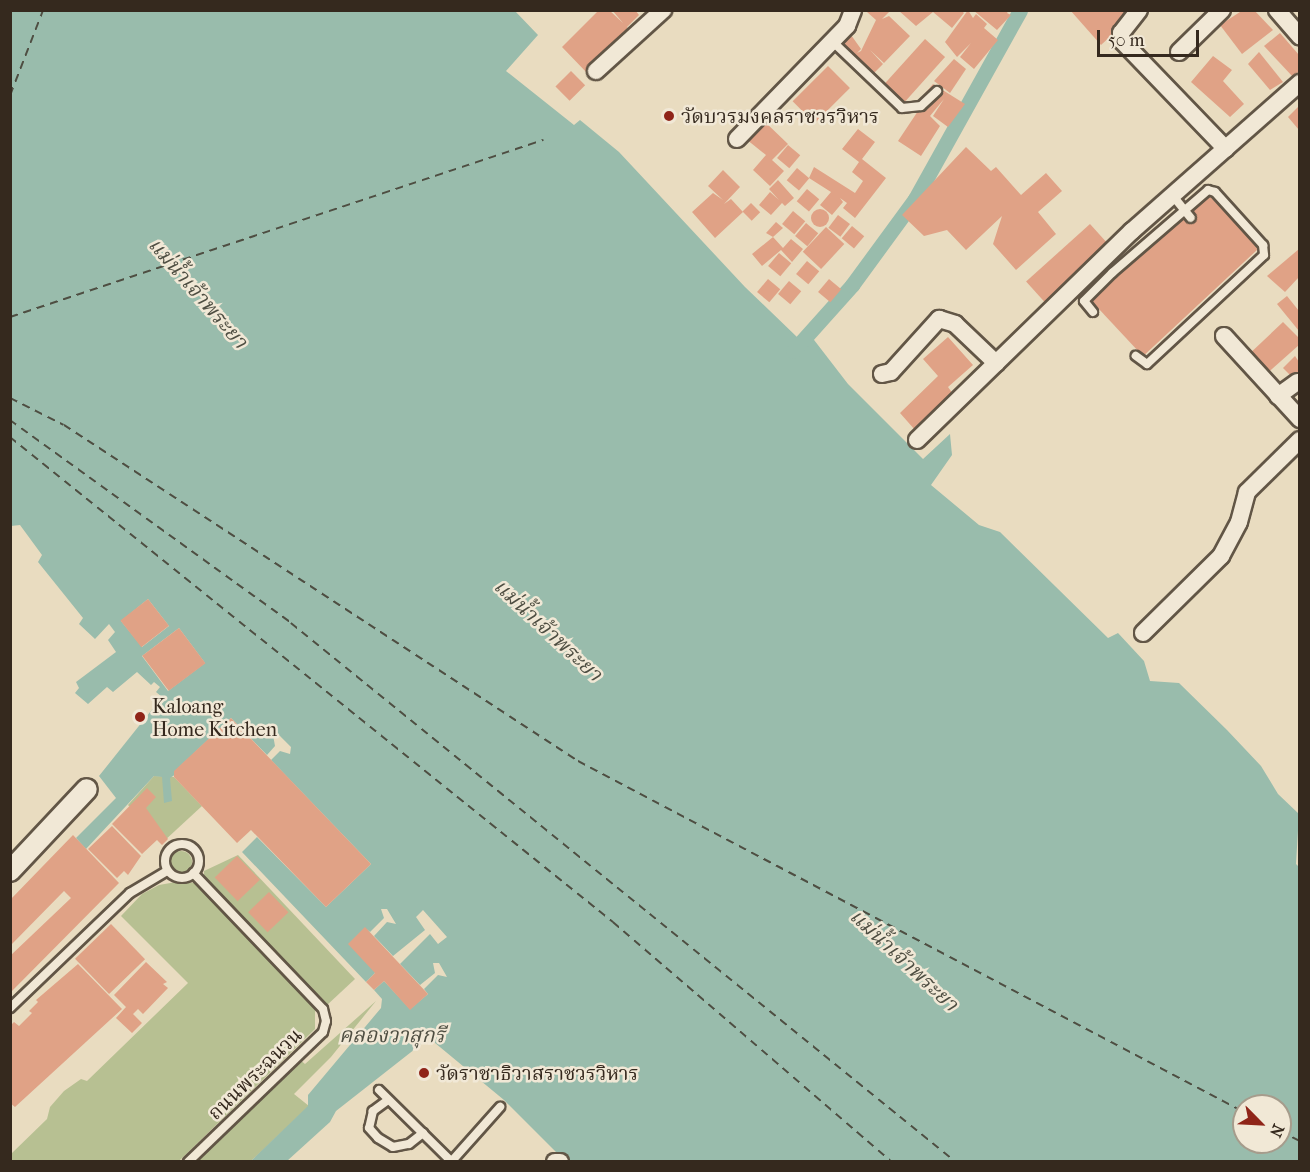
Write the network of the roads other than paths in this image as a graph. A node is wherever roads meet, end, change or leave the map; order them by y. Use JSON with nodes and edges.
{"nodes":[{"id":1,"x":663,"y":10,"type":"edge"},
{"id":2,"x":853,"y":10,"type":"edge"},
{"id":3,"x":1139,"y":10,"type":"edge"},
{"id":4,"x":1222,"y":10,"type":"edge"},
{"id":5,"x":1277,"y":10,"type":"edge"},
{"id":6,"x":1299,"y":36,"type":"edge"},
{"id":7,"x":832,"y":41,"type":"junction"},
{"id":8,"x":1179,"y":52,"type":"dead end"},
{"id":9,"x":596,"y":71,"type":"dead end"},
{"id":10,"x":1299,"y":83,"type":"edge"},
{"id":11,"x":937,"y":91,"type":"dead end"},
{"id":12,"x":737,"y":139,"type":"dead end"},
{"id":13,"x":1226,"y":149,"type":"junction"},
{"id":14,"x":1167,"y":200,"type":"junction"},
{"id":15,"x":1184,"y":209,"type":"junction"},
{"id":16,"x":1191,"y":218,"type":"dead end"},
{"id":17,"x":1173,"y":219,"type":"junction"},
{"id":18,"x":1093,"y":312,"type":"dead end"},
{"id":19,"x":1224,"y":336,"type":"dead end"},
{"id":20,"x":1136,"y":356,"type":"dead end"},
{"id":21,"x":996,"y":363,"type":"junction"},
{"id":22,"x":882,"y":374,"type":"dead end"},
{"id":23,"x":1297,"y":382,"type":"dead end"},
{"id":24,"x":1278,"y":396,"type":"junction"},
{"id":25,"x":1299,"y":419,"type":"edge"},
{"id":26,"x":917,"y":440,"type":"dead end"},
{"id":27,"x":1299,"y":440,"type":"edge"},
{"id":28,"x":1143,"y":633,"type":"dead end"},
{"id":29,"x":87,"y":789,"type":"dead end"},
{"id":30,"x":13,"y":863,"type":"edge"},
{"id":31,"x":167,"y":871,"type":"junction"},
{"id":32,"x":193,"y":873,"type":"junction"},
{"id":33,"x":10,"y":1008,"type":"edge"},
{"id":34,"x":379,"y":1090,"type":"dead end"},
{"id":35,"x":388,"y":1100,"type":"junction"},
{"id":36,"x":500,"y":1107,"type":"dead end"},
{"id":37,"x":423,"y":1133,"type":"junction"},
{"id":38,"x":188,"y":1161,"type":"edge"},
{"id":39,"x":451,"y":1161,"type":"edge"}],
"edges":[{"from":1,"to":9,"type":"street"},
{"from":2,"to":7,"type":"street"},
{"from":3,"to":13,"type":"street"},
{"from":4,"to":8,"type":"street"},
{"from":5,"to":6,"type":"street"},
{"from":7,"to":11,"type":"lane"},
{"from":7,"to":12,"type":"street"},
{"from":10,"to":13,"type":"street"},
{"from":13,"to":14,"type":"street"},
{"from":14,"to":15,"type":"lane"},
{"from":14,"to":17,"type":"lane"},
{"from":14,"to":21,"type":"street"},
{"from":15,"to":16,"type":"lane"},
{"from":15,"to":17,"type":"lane"},
{"from":15,"to":20,"type":"lane"},
{"from":17,"to":18,"type":"lane"},
{"from":19,"to":24,"type":"street"},
{"from":21,"to":22,"type":"street"},
{"from":21,"to":26,"type":"street"},
{"from":23,"to":24,"type":"street"},
{"from":24,"to":25,"type":"street"},
{"from":27,"to":28,"type":"street"},
{"from":29,"to":30,"type":"street"},
{"from":31,"to":32,"type":"lane"},
{"from":31,"to":32,"type":"lane"},
{"from":31,"to":33,"type":"lane"},
{"from":32,"to":38,"type":"lane","name":"ถนนพระฉนวน"},
{"from":34,"to":35,"type":"lane"},
{"from":35,"to":37,"type":"lane"},
{"from":35,"to":37,"type":"lane"},
{"from":36,"to":39,"type":"lane"},
{"from":37,"to":39,"type":"lane"}]}
